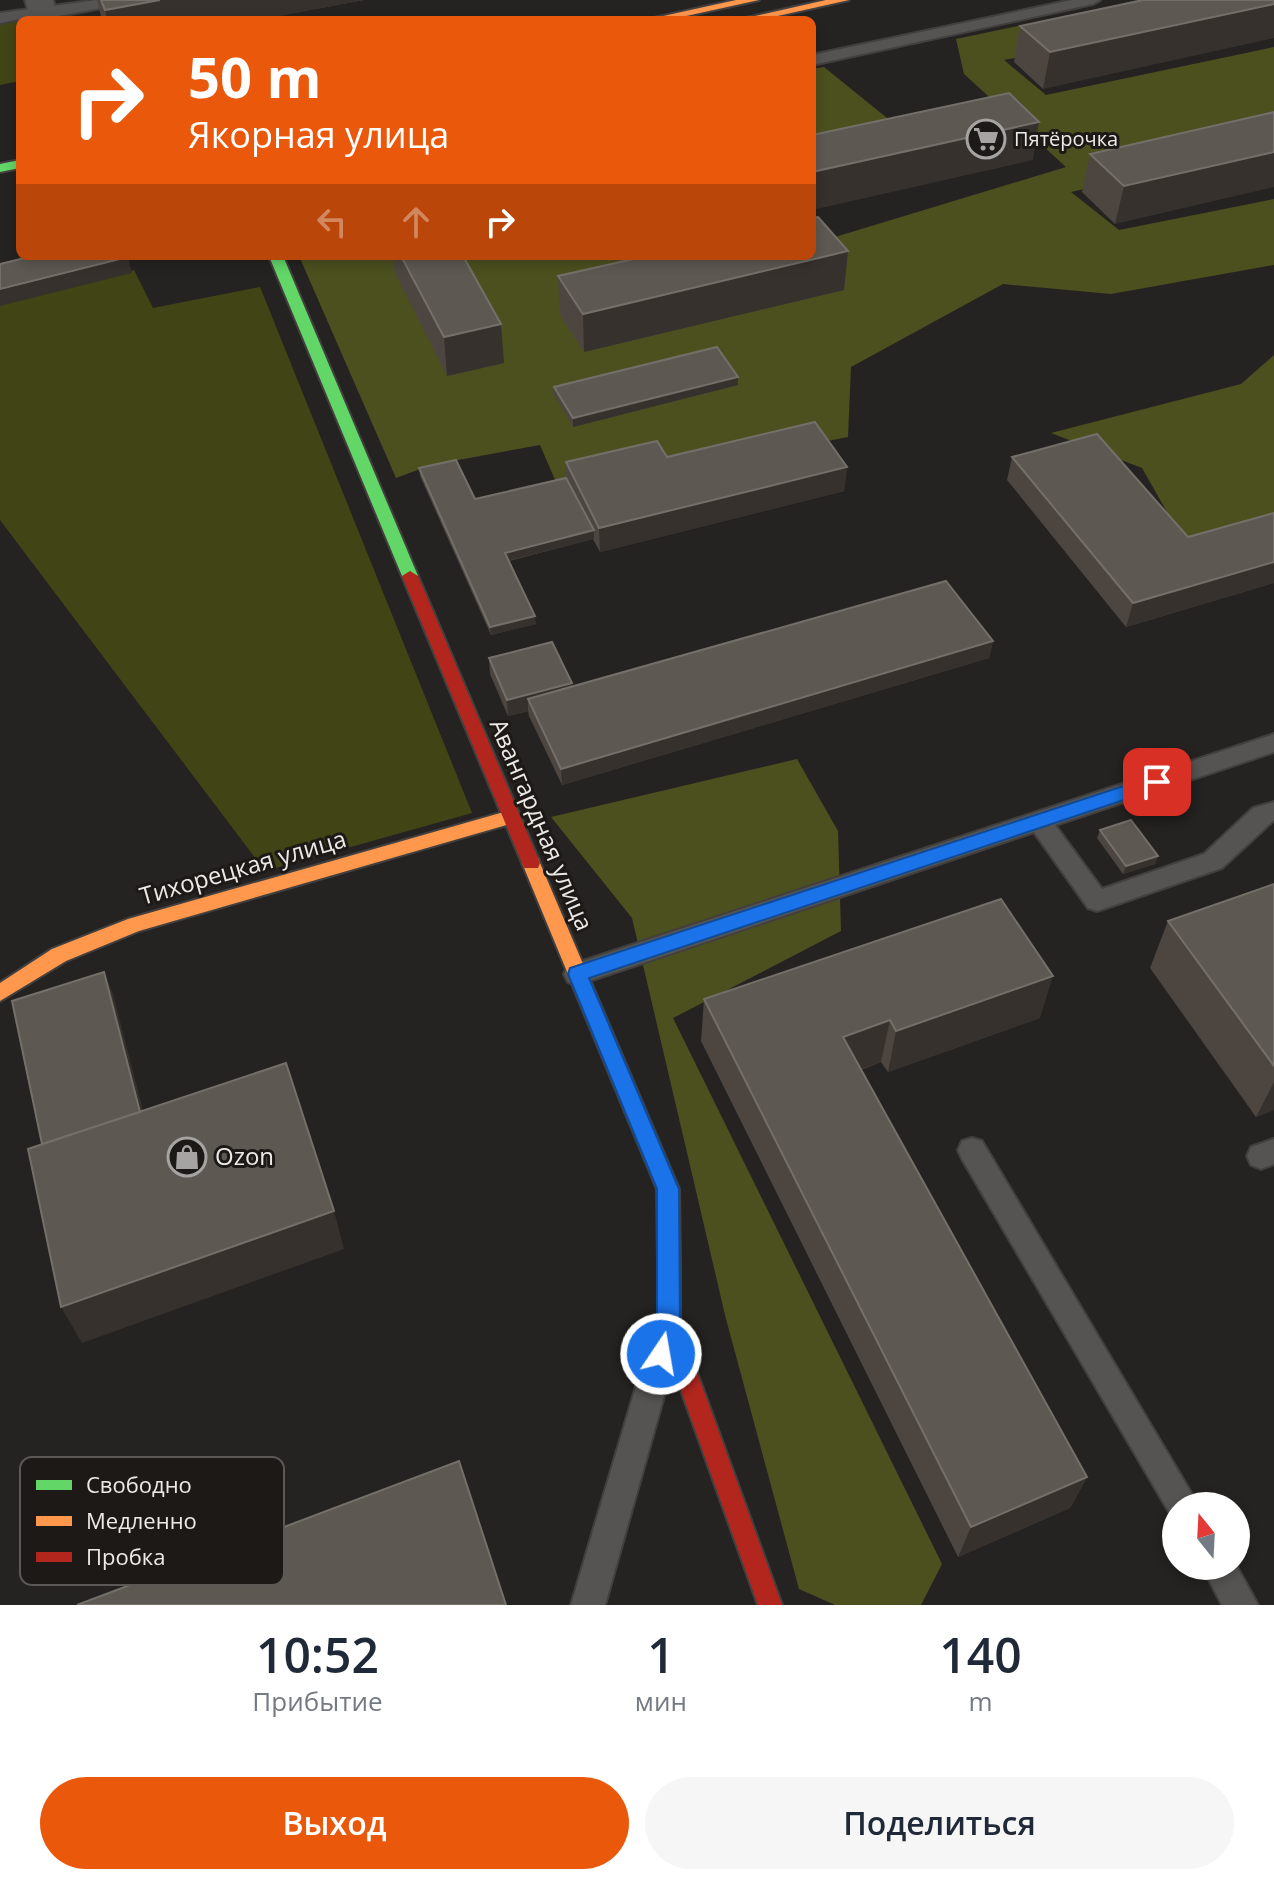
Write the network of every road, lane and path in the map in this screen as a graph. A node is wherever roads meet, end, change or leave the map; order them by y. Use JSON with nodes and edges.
{"nodes":[{"id":1,"x":123,"y":0,"type":"edge"},
{"id":2,"x":753,"y":0,"type":"edge"},
{"id":3,"x":843,"y":0,"type":"edge"},
{"id":4,"x":1093,"y":0,"type":"edge"},
{"id":5,"x":42,"y":11,"type":"edge"},
{"id":6,"x":671,"y":16,"type":"edge"},
{"id":7,"x":763,"y":16,"type":"edge"},
{"id":8,"x":0,"y":18,"type":"edge"},
{"id":9,"x":816,"y":59,"type":"edge"},
{"id":10,"x":278,"y":260,"type":"edge"},
{"id":11,"x":1274,"y":743,"type":"edge"},
{"id":12,"x":1274,"y":811,"type":"edge"},
{"id":13,"x":511,"y":817,"type":"junction"},
{"id":14,"x":1039,"y":821,"type":"junction"},
{"id":15,"x":577,"y":974,"type":"junction"},
{"id":16,"x":0,"y":993,"type":"edge"},
{"id":17,"x":972,"y":1150,"type":"dead end"},
{"id":18,"x":669,"y":1326,"type":"junction"},
{"id":19,"x":1175,"y":1492,"type":"edge"},
{"id":20,"x":1226,"y":1580,"type":"edge"},
{"id":21,"x":588,"y":1605,"type":"edge"},
{"id":22,"x":770,"y":1605,"type":"edge"},
{"id":23,"x":1241,"y":1605,"type":"edge"}],
"edges":[{"from":1,"to":5,"type":"lane"},
{"from":2,"to":6,"type":"street"},
{"from":3,"to":7,"type":"street"},
{"from":4,"to":9,"type":"lane"},
{"from":5,"to":8,"type":"lane"},
{"from":10,"to":13,"type":"street","name":"Авангардная улица"},
{"from":11,"to":14,"type":"lane"},
{"from":12,"to":14,"type":"lane"},
{"from":13,"to":15,"type":"street","name":"Авангардная улица"},
{"from":13,"to":16,"type":"street","name":"Тихорецкая улица"},
{"from":14,"to":15,"type":"lane"},
{"from":15,"to":18,"type":"street","name":"Авангардная улица"},
{"from":17,"to":19,"type":"lane"},
{"from":18,"to":21,"type":"lane"},
{"from":18,"to":22,"type":"street","name":"Авангардная улица"},
{"from":20,"to":23,"type":"lane"}]}
